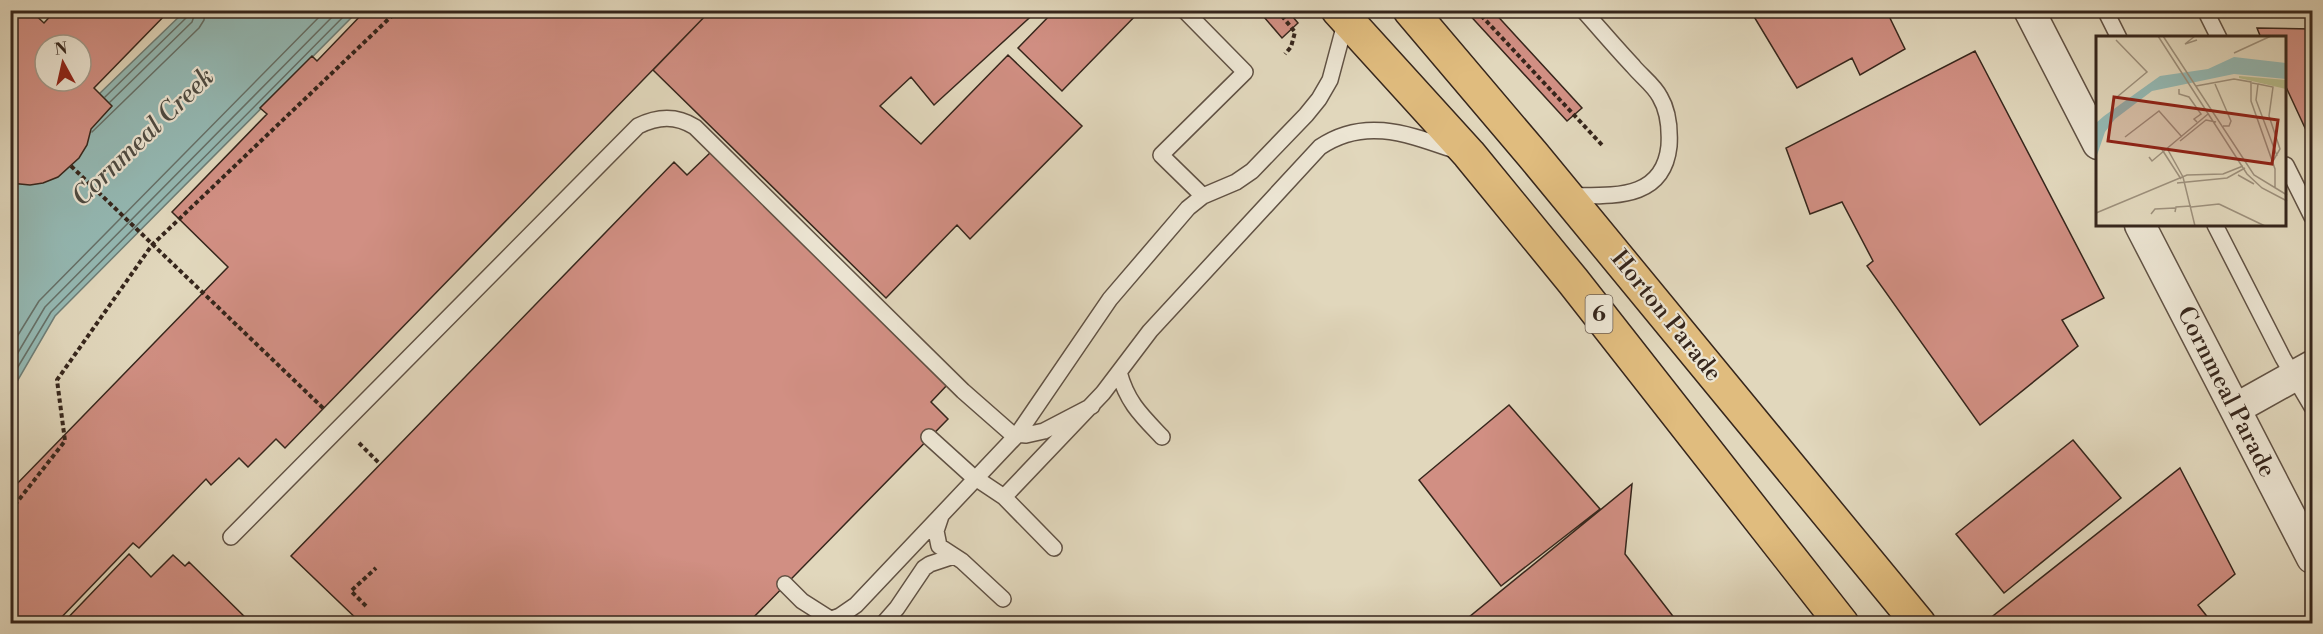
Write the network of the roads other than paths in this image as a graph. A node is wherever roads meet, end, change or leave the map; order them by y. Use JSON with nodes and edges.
{"nodes":[{"id":1,"x":1184,"y":10,"type":"edge"},
{"id":2,"x":1410,"y":10,"type":"edge"},
{"id":3,"x":1583,"y":10,"type":"edge"},
{"id":4,"x":2029,"y":10,"type":"edge"},
{"id":5,"x":2105,"y":10,"type":"edge"},
{"id":6,"x":2205,"y":10,"type":"edge"},
{"id":7,"x":1342,"y":15,"type":"edge"},
{"id":8,"x":2118,"y":36,"type":"edge"},
{"id":9,"x":2218,"y":36,"type":"edge"},
{"id":10,"x":2096,"y":140,"type":"edge"},
{"id":11,"x":1469,"y":154,"type":"junction"},
{"id":12,"x":2287,"y":167,"type":"edge"},
{"id":13,"x":1203,"y":196,"type":"junction"},
{"id":14,"x":1567,"y":196,"type":"junction"},
{"id":15,"x":2313,"y":217,"type":"edge"},
{"id":16,"x":2141,"y":226,"type":"edge"},
{"id":17,"x":2216,"y":226,"type":"edge"},
{"id":18,"x":2304,"y":371,"type":"edge"},
{"id":19,"x":1119,"y":372,"type":"junction"},
{"id":20,"x":1092,"y":406,"type":"junction"},
{"id":21,"x":2313,"y":407,"type":"edge"},
{"id":22,"x":2235,"y":409,"type":"junction"},
{"id":23,"x":1017,"y":435,"type":"junction"},
{"id":24,"x":1162,"y":436,"type":"dead end"},
{"id":25,"x":929,"y":437,"type":"dead end"},
{"id":26,"x":976,"y":478,"type":"junction"},
{"id":27,"x":1004,"y":497,"type":"junction"},
{"id":28,"x":944,"y":511,"type":"junction"},
{"id":29,"x":231,"y":537,"type":"dead end"},
{"id":30,"x":1054,"y":548,"type":"dead end"},
{"id":31,"x":954,"y":556,"type":"junction"},
{"id":32,"x":2313,"y":558,"type":"edge"},
{"id":33,"x":785,"y":584,"type":"dead end"},
{"id":34,"x":1003,"y":599,"type":"dead end"},
{"id":35,"x":829,"y":622,"type":"edge"},
{"id":36,"x":884,"y":624,"type":"edge"},
{"id":37,"x":1842,"y":624,"type":"edge"},
{"id":38,"x":1919,"y":624,"type":"edge"}],
"edges":[{"from":1,"to":13,"type":"lane"},
{"from":2,"to":14,"type":"main road","name":"Horton Parade","number":"6"},
{"from":3,"to":14,"type":"lane"},
{"from":4,"to":10,"type":"street"},
{"from":5,"to":8,"type":"lane"},
{"from":6,"to":9,"type":"lane"},
{"from":7,"to":11,"type":"main road","name":"Horton Parade","number":"6"},
{"from":7,"to":13,"type":"lane"},
{"from":11,"to":19,"type":"lane"},
{"from":11,"to":37,"type":"main road","name":"Horton Parade","number":"6"},
{"from":12,"to":15,"type":"lane"},
{"from":13,"to":23,"type":"lane"},
{"from":14,"to":38,"type":"main road","name":"Horton Parade","number":"6"},
{"from":16,"to":22,"type":"street","name":"Cornmeal Parade"},
{"from":17,"to":18,"type":"lane"},
{"from":18,"to":21,"type":"lane"},
{"from":18,"to":22,"type":"street"},
{"from":19,"to":20,"type":"lane"},
{"from":19,"to":24,"type":"lane"},
{"from":20,"to":23,"type":"lane"},
{"from":20,"to":27,"type":"lane"},
{"from":22,"to":32,"type":"street","name":"Cornmeal Parade"},
{"from":23,"to":26,"type":"lane"},
{"from":23,"to":29,"type":"lane"},
{"from":25,"to":26,"type":"lane"},
{"from":26,"to":27,"type":"lane"},
{"from":26,"to":28,"type":"lane"},
{"from":27,"to":30,"type":"lane"},
{"from":28,"to":31,"type":"lane"},
{"from":28,"to":35,"type":"lane"},
{"from":31,"to":34,"type":"lane"},
{"from":31,"to":36,"type":"lane"},
{"from":33,"to":35,"type":"lane"}]}
